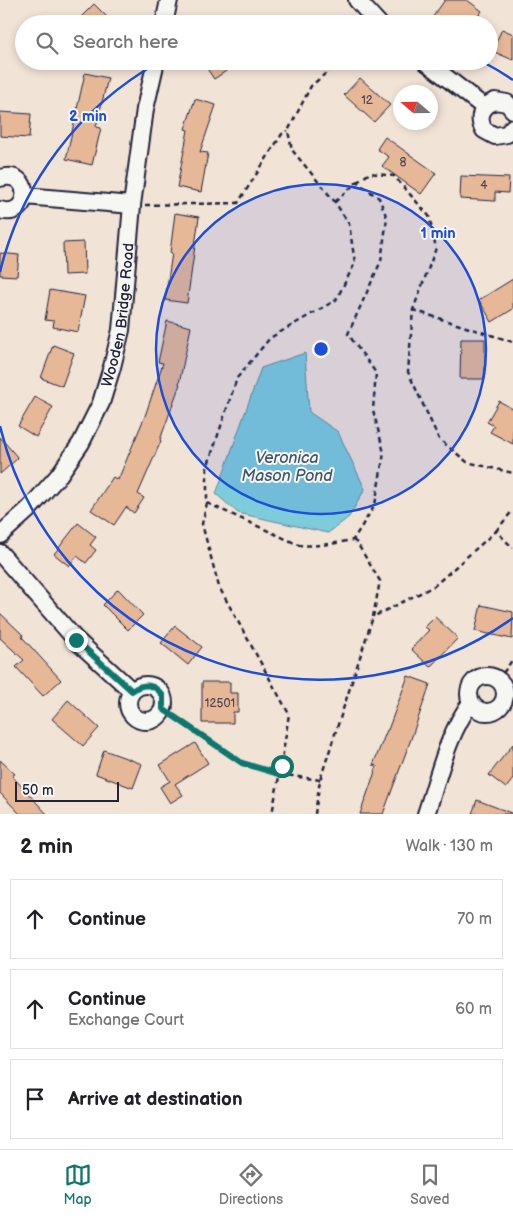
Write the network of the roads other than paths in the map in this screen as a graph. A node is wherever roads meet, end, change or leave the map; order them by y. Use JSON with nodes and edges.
{"nodes":[{"id":1,"x":170,"y":0,"type":"edge"},
{"id":2,"x":358,"y":0,"type":"edge"},
{"id":3,"x":166,"y":15,"type":"edge"},
{"id":4,"x":370,"y":15,"type":"edge"},
{"id":5,"x":154,"y":70,"type":"edge"},
{"id":6,"x":437,"y":70,"type":"edge"},
{"id":7,"x":484,"y":107,"type":"junction"},
{"id":8,"x":513,"y":110,"type":"edge"},
{"id":9,"x":513,"y":127,"type":"edge"},
{"id":10,"x":0,"y":178,"type":"edge"},
{"id":11,"x":25,"y":196,"type":"junction"},
{"id":12,"x":132,"y":205,"type":"junction"},
{"id":13,"x":0,"y":210,"type":"edge"},
{"id":14,"x":0,"y":535,"type":"edge"},
{"id":15,"x":0,"y":553,"type":"edge"},
{"id":16,"x":132,"y":691,"type":"junction"},
{"id":17,"x":471,"y":703,"type":"junction"},
{"id":18,"x":426,"y":814,"type":"edge"}],
"edges":[{"from":1,"to":3,"type":"street"},
{"from":2,"to":4,"type":"street"},
{"from":5,"to":12,"type":"street","name":"Wooden Bridge Road"},
{"from":6,"to":7,"type":"street"},
{"from":7,"to":8,"type":"street"},
{"from":7,"to":9,"type":"street"},
{"from":10,"to":11,"type":"street"},
{"from":11,"to":12,"type":"street"},
{"from":11,"to":13,"type":"street"},
{"from":12,"to":14,"type":"street","name":"Wooden Bridge Road"},
{"from":15,"to":16,"type":"street"},
{"from":16,"to":16,"type":"street"},
{"from":17,"to":17,"type":"street"},
{"from":17,"to":18,"type":"street"}]}
